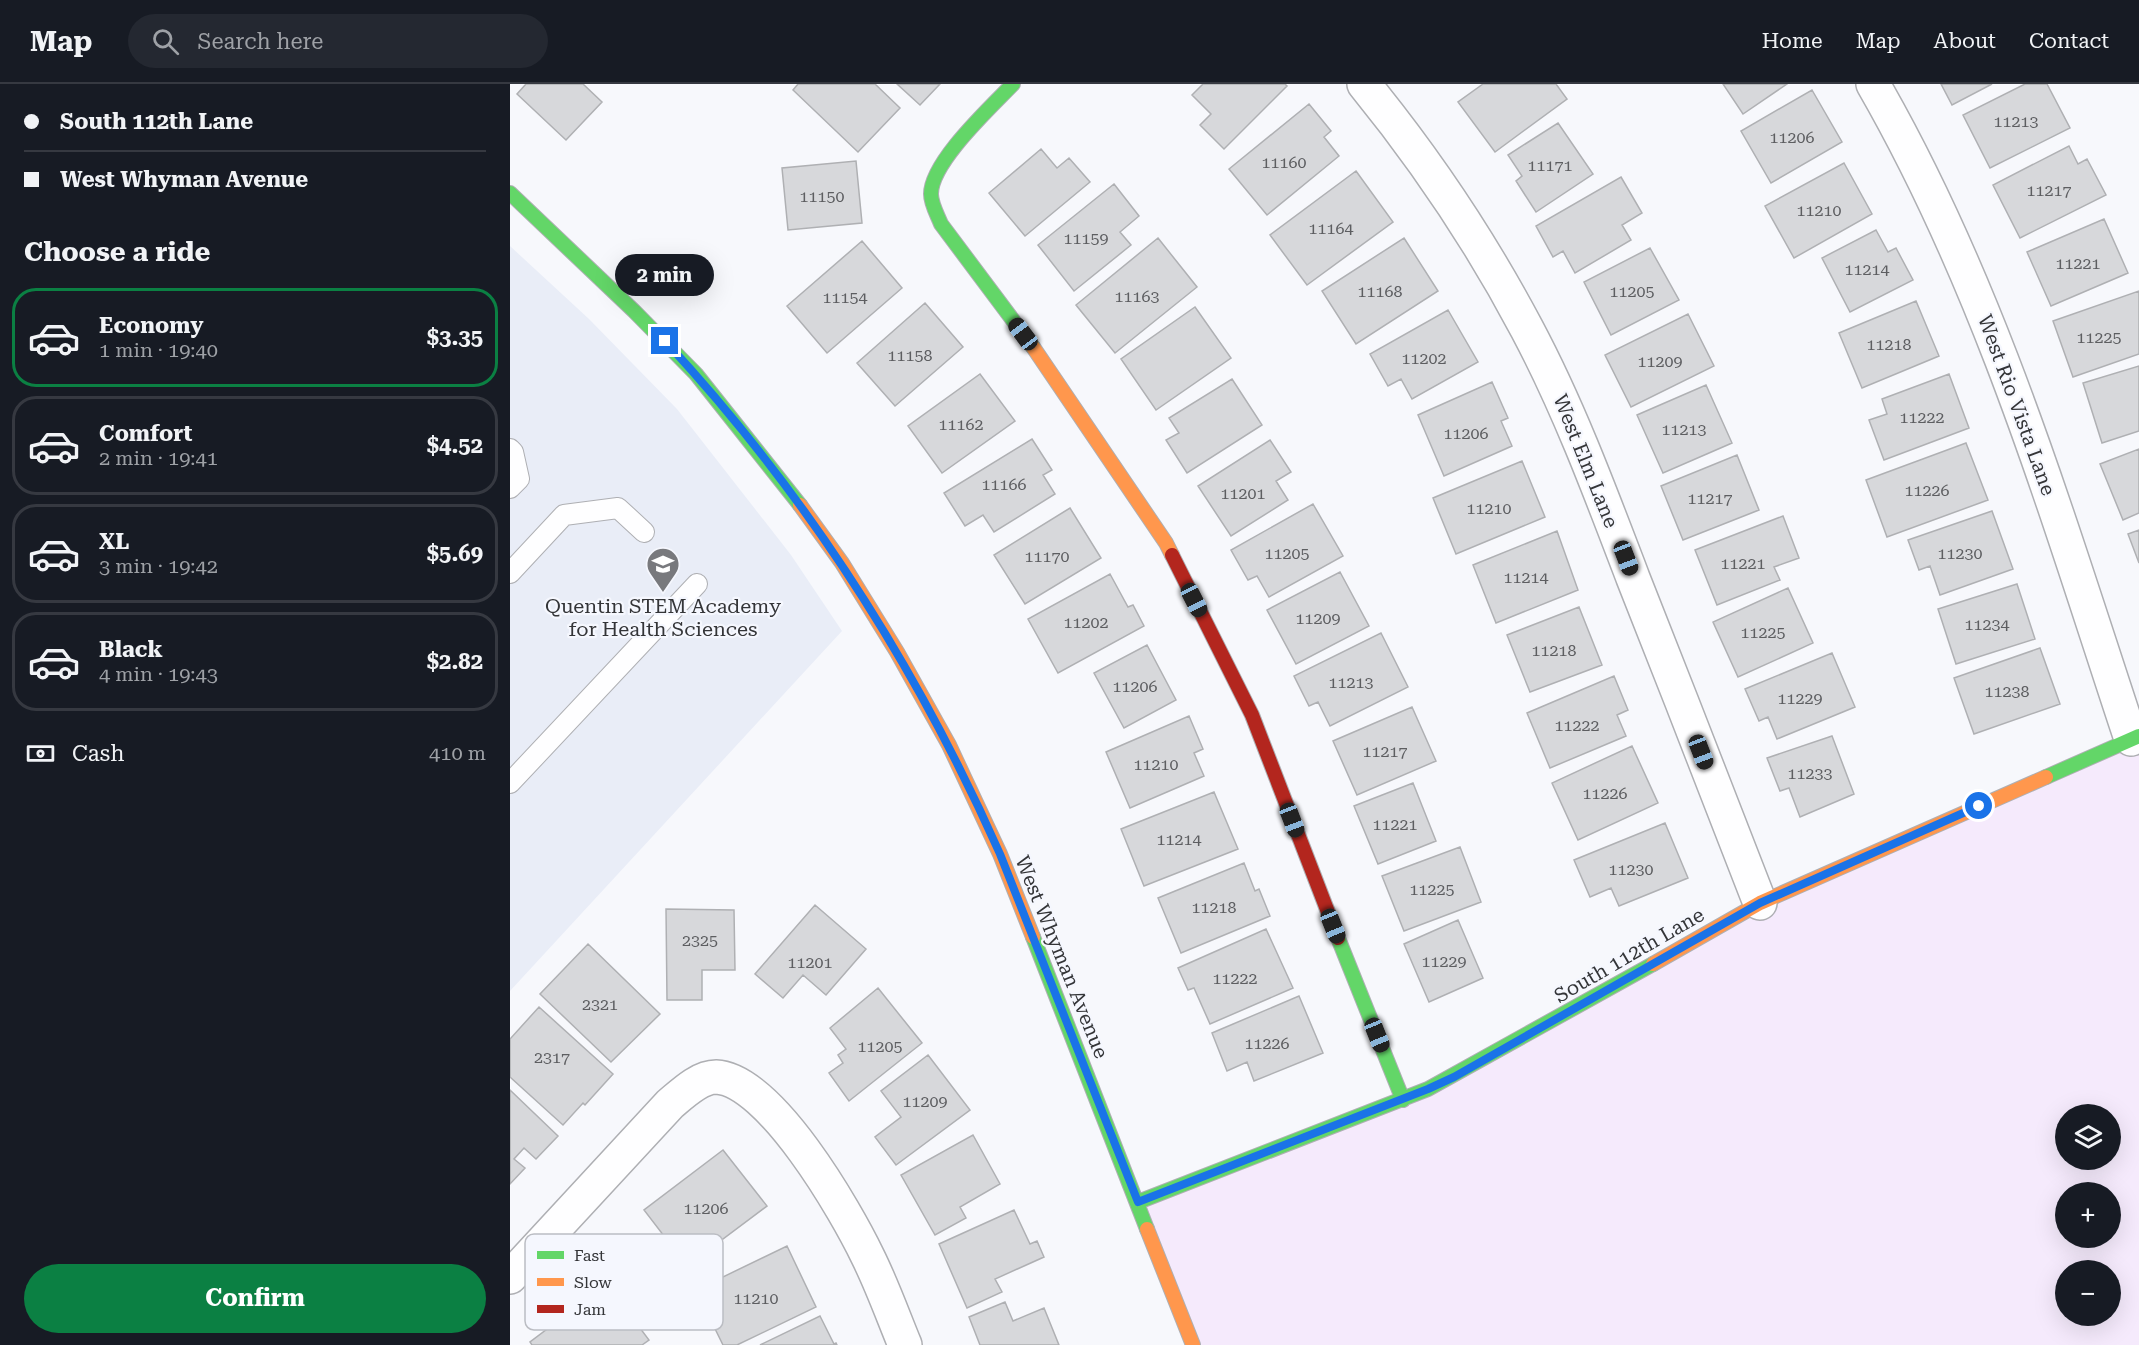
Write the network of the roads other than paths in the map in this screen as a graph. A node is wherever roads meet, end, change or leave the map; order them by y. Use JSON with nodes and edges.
{"nodes":[{"id":1,"x":1013,"y":84,"type":"edge"},
{"id":2,"x":1364,"y":84,"type":"edge"},
{"id":3,"x":1873,"y":84,"type":"edge"},
{"id":4,"x":510,"y":193,"type":"edge"},
{"id":5,"x":510,"y":449,"type":"edge"},
{"id":6,"x":510,"y":488,"type":"edge"},
{"id":7,"x":644,"y":532,"type":"dead end"},
{"id":8,"x":510,"y":573,"type":"edge"},
{"id":9,"x":697,"y":584,"type":"dead end"},
{"id":10,"x":2135,"y":738,"type":"edge"},
{"id":11,"x":510,"y":783,"type":"edge"},
{"id":12,"x":1760,"y":903,"type":"junction"},
{"id":13,"x":1403,"y":1100,"type":"junction"},
{"id":14,"x":1138,"y":1202,"type":"junction"},
{"id":15,"x":550,"y":1234,"type":"edge"},
{"id":16,"x":525,"y":1261,"type":"edge"},
{"id":17,"x":510,"y":1277,"type":"edge"},
{"id":18,"x":905,"y":1345,"type":"edge"},
{"id":19,"x":1193,"y":1345,"type":"edge"}],
"edges":[{"from":1,"to":13,"type":"street"},
{"from":2,"to":12,"type":"street","name":"West Elm Lane"},
{"from":3,"to":10,"type":"street","name":"West Rio Vista Lane"},
{"from":4,"to":14,"type":"street","name":"West Whyman Avenue"},
{"from":5,"to":6,"type":"lane"},
{"from":7,"to":8,"type":"lane"},
{"from":9,"to":11,"type":"lane"},
{"from":10,"to":12,"type":"street","name":"South 112th Lane"},
{"from":12,"to":13,"type":"street","name":"South 112th Lane"},
{"from":13,"to":14,"type":"street","name":"South 112th Lane"},
{"from":14,"to":19,"type":"street","name":"West Whyman Avenue"},
{"from":15,"to":18,"type":"street"},
{"from":16,"to":17,"type":"street"}]}
